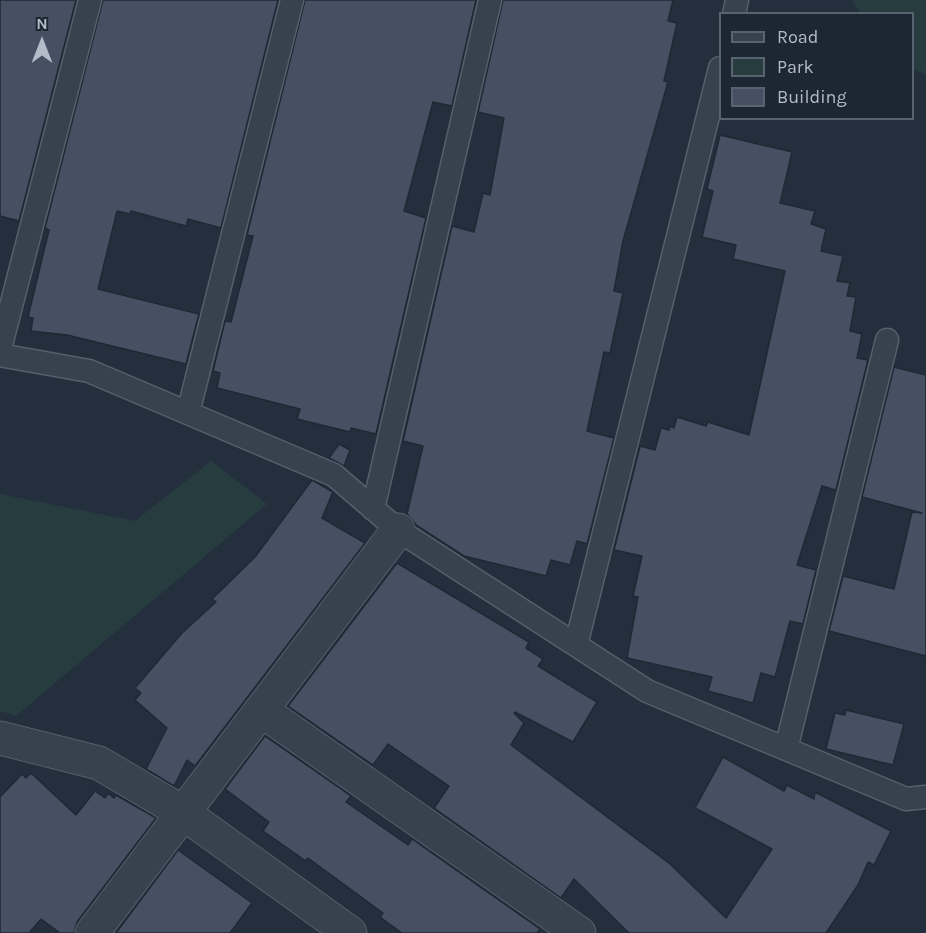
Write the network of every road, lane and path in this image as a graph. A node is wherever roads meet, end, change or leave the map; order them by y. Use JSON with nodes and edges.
{"nodes":[{"id":1,"x":90,"y":0,"type":"edge"},
{"id":2,"x":292,"y":0,"type":"edge"},
{"id":3,"x":490,"y":0,"type":"edge"},
{"id":4,"x":719,"y":72,"type":"edge"},
{"id":5,"x":886,"y":340,"type":"dead end"},
{"id":6,"x":0,"y":350,"type":"edge"},
{"id":7,"x":0,"y":354,"type":"edge"},
{"id":8,"x":188,"y":413,"type":"junction"},
{"id":9,"x":374,"y":509,"type":"junction"},
{"id":10,"x":398,"y":530,"type":"junction"},
{"id":11,"x":576,"y":645,"type":"junction"},
{"id":12,"x":261,"y":710,"type":"junction"},
{"id":13,"x":0,"y":738,"type":"edge"},
{"id":14,"x":786,"y":749,"type":"junction"},
{"id":15,"x":926,"y":798,"type":"edge"},
{"id":16,"x":182,"y":812,"type":"junction"},
{"id":17,"x":92,"y":933,"type":"edge"},
{"id":18,"x":350,"y":933,"type":"edge"},
{"id":19,"x":579,"y":933,"type":"edge"}],
"edges":[{"from":1,"to":6,"type":"lane"},
{"from":2,"to":8,"type":"lane"},
{"from":3,"to":9,"type":"lane"},
{"from":4,"to":11,"type":"lane"},
{"from":5,"to":14,"type":"lane"},
{"from":7,"to":8,"type":"lane"},
{"from":8,"to":9,"type":"lane"},
{"from":9,"to":10,"type":"lane"},
{"from":10,"to":11,"type":"lane"},
{"from":10,"to":12,"type":"street"},
{"from":11,"to":14,"type":"lane"},
{"from":12,"to":16,"type":"street"},
{"from":12,"to":19,"type":"street"},
{"from":13,"to":16,"type":"street"},
{"from":14,"to":15,"type":"lane"},
{"from":16,"to":17,"type":"street"},
{"from":16,"to":18,"type":"street"}]}
